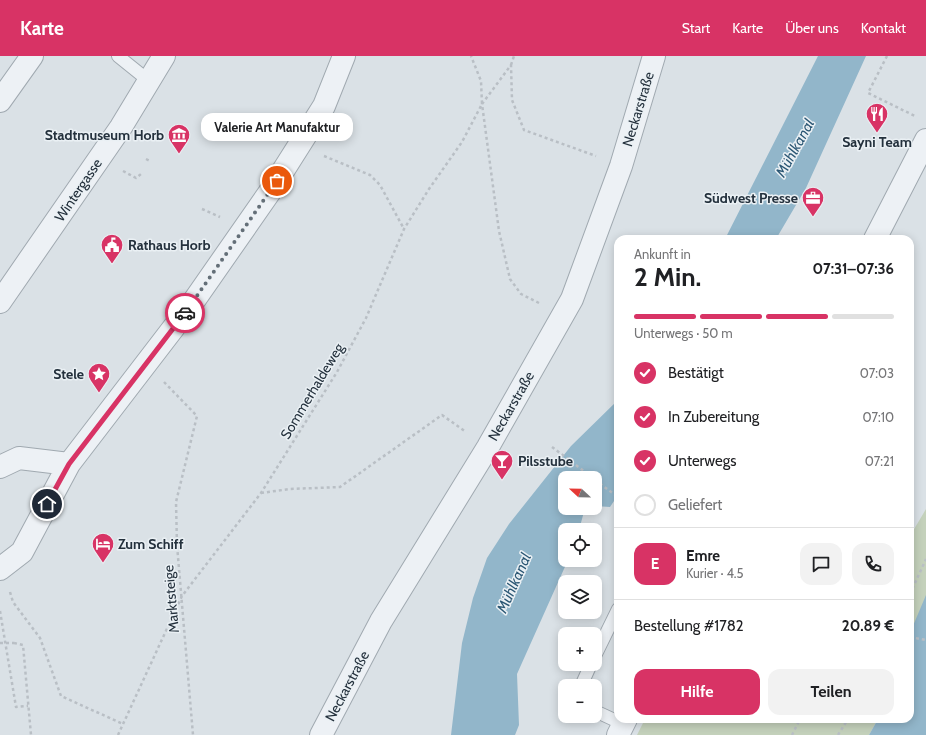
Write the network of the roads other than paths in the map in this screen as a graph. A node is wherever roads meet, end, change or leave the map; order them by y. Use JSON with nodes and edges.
{"nodes":[{"id":1,"x":32,"y":56,"type":"edge"},
{"id":2,"x":118,"y":56,"type":"edge"},
{"id":3,"x":164,"y":56,"type":"edge"},
{"id":4,"x":344,"y":56,"type":"edge"},
{"id":5,"x":654,"y":56,"type":"edge"},
{"id":6,"x":149,"y":81,"type":"junction"},
{"id":7,"x":0,"y":101,"type":"edge"},
{"id":8,"x":926,"y":140,"type":"edge"},
{"id":9,"x":877,"y":235,"type":"edge"},
{"id":10,"x":0,"y":302,"type":"edge"},
{"id":11,"x":69,"y":464,"type":"junction"},
{"id":12,"x":0,"y":467,"type":"edge"},
{"id":13,"x":0,"y":569,"type":"edge"},
{"id":14,"x":614,"y":617,"type":"edge"},
{"id":15,"x":602,"y":642,"type":"edge"},
{"id":16,"x":602,"y":715,"type":"edge"},
{"id":17,"x":614,"y":722,"type":"edge"},
{"id":18,"x":321,"y":735,"type":"edge"}],
"edges":[{"from":1,"to":7,"type":"street"},
{"from":2,"to":6,"type":"lane"},
{"from":3,"to":6,"type":"street","name":"Wintergasse"},
{"from":4,"to":11,"type":"street"},
{"from":5,"to":18,"type":"street","name":"Neckarstraße"},
{"from":6,"to":10,"type":"street","name":"Wintergasse"},
{"from":8,"to":9,"type":"street"},
{"from":11,"to":12,"type":"street"},
{"from":11,"to":13,"type":"street"},
{"from":14,"to":15,"type":"lane"},
{"from":16,"to":17,"type":"lane"}]}
